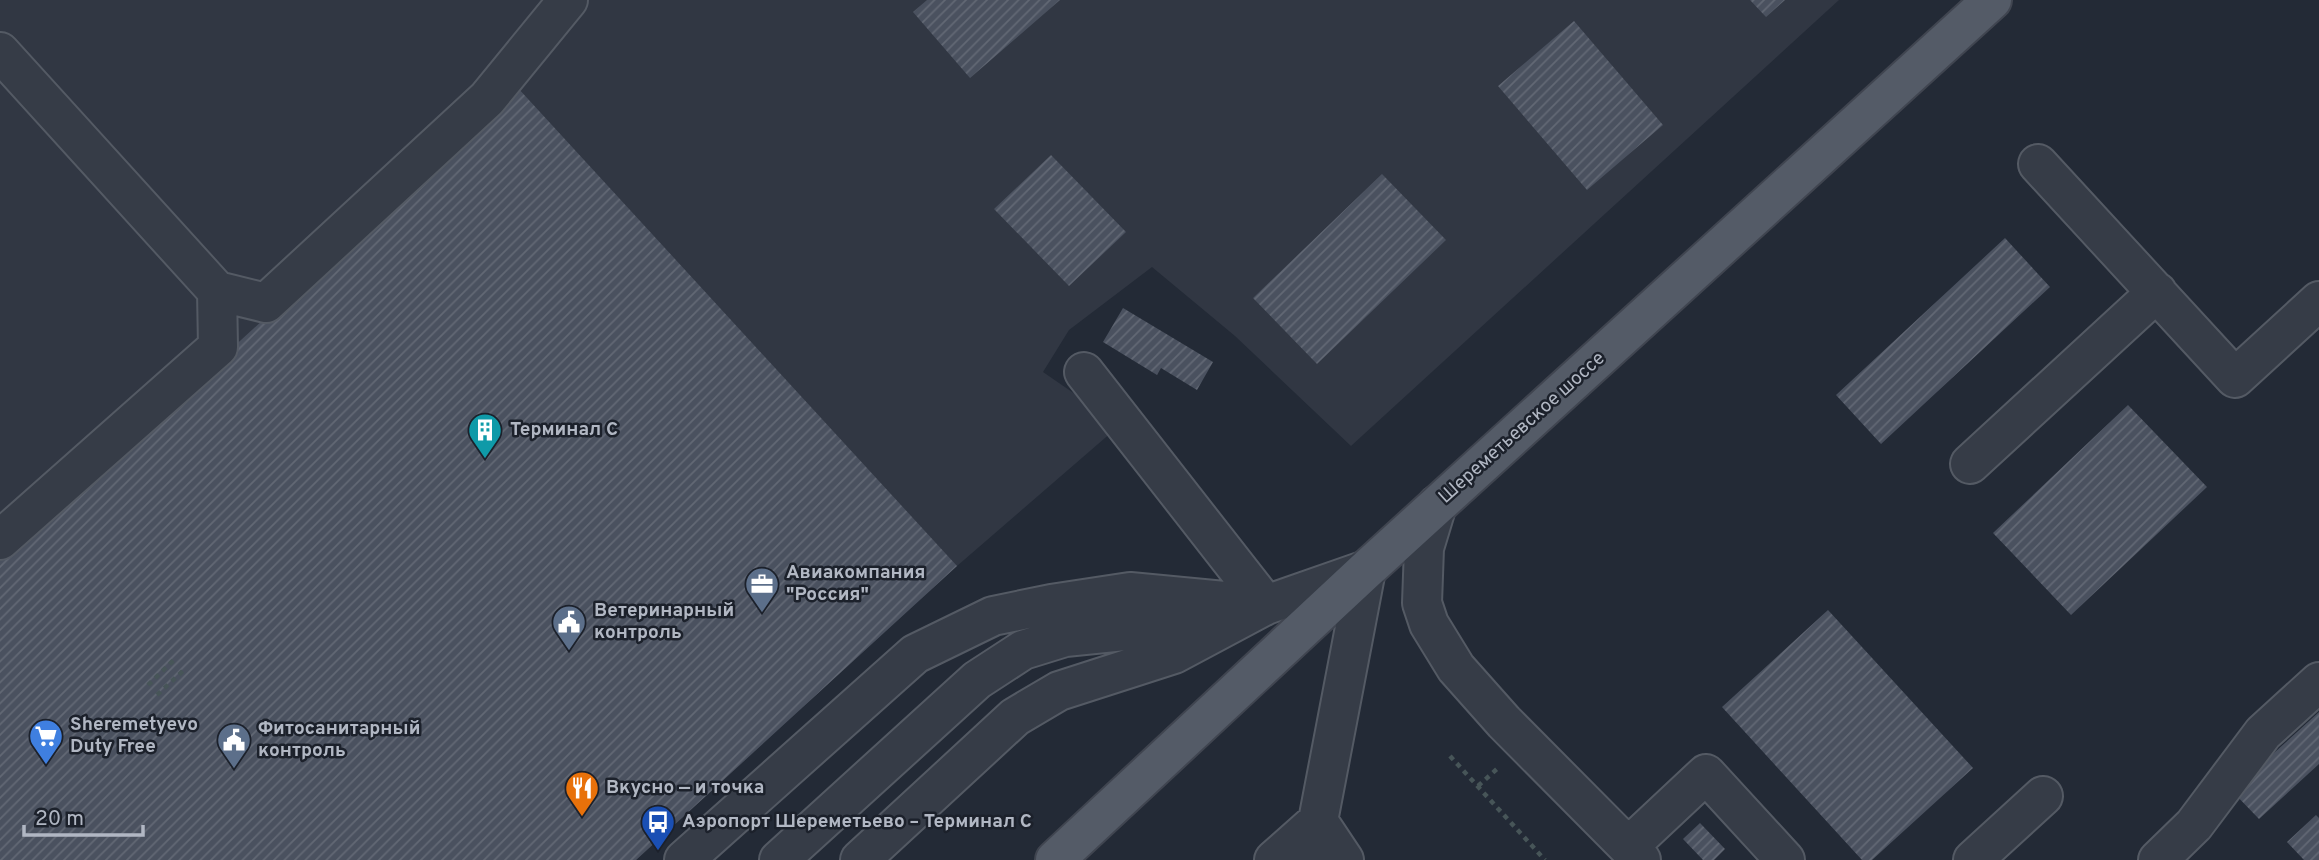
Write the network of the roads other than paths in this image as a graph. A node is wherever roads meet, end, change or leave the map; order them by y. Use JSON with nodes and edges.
{"nodes":[{"id":1,"x":568,"y":0,"type":"edge"},
{"id":2,"x":1992,"y":0,"type":"edge"},
{"id":3,"x":0,"y":52,"type":"edge"},
{"id":4,"x":2038,"y":164,"type":"dead end"},
{"id":5,"x":216,"y":291,"type":"junction"},
{"id":6,"x":2157,"y":292,"type":"junction"},
{"id":7,"x":2319,"y":301,"type":"edge"},
{"id":8,"x":266,"y":303,"type":"junction"},
{"id":9,"x":218,"y":347,"type":"junction"},
{"id":10,"x":1084,"y":372,"type":"dead end"},
{"id":11,"x":1970,"y":464,"type":"dead end"},
{"id":12,"x":1437,"y":505,"type":"junction"},
{"id":13,"x":0,"y":540,"type":"edge"},
{"id":14,"x":1366,"y":569,"type":"junction"},
{"id":15,"x":1266,"y":605,"type":"junction"},
{"id":16,"x":2319,"y":682,"type":"edge"},
{"id":17,"x":2043,"y":796,"type":"dead end"},
{"id":18,"x":1318,"y":821,"type":"junction"},
{"id":19,"x":1634,"y":853,"type":"edge"},
{"id":20,"x":684,"y":860,"type":"edge"},
{"id":21,"x":779,"y":860,"type":"edge"},
{"id":22,"x":860,"y":860,"type":"edge"},
{"id":23,"x":1055,"y":860,"type":"edge"},
{"id":24,"x":1274,"y":860,"type":"edge"},
{"id":25,"x":1313,"y":860,"type":"edge"},
{"id":26,"x":1344,"y":860,"type":"edge"},
{"id":27,"x":1784,"y":860,"type":"edge"},
{"id":28,"x":1973,"y":860,"type":"edge"},
{"id":29,"x":2158,"y":860,"type":"edge"}],
"edges":[{"from":1,"to":8,"type":"street"},
{"from":2,"to":12,"type":"main road","name":"Шереметьевское шоссе"},
{"from":3,"to":5,"type":"street"},
{"from":4,"to":6,"type":"street"},
{"from":5,"to":8,"type":"street"},
{"from":5,"to":9,"type":"street"},
{"from":6,"to":7,"type":"street"},
{"from":6,"to":11,"type":"street"},
{"from":8,"to":9,"type":"street"},
{"from":9,"to":13,"type":"street"},
{"from":10,"to":15,"type":"street"},
{"from":12,"to":14,"type":"main road","name":"Шереметьевское шоссе"},
{"from":12,"to":19,"type":"street"},
{"from":14,"to":15,"type":"street"},
{"from":14,"to":18,"type":"street"},
{"from":14,"to":23,"type":"main road","name":"Шереметьевское шоссе"},
{"from":15,"to":20,"type":"street"},
{"from":15,"to":21,"type":"street"},
{"from":15,"to":22,"type":"street"},
{"from":16,"to":29,"type":"street"},
{"from":17,"to":28,"type":"street"},
{"from":18,"to":24,"type":"street"},
{"from":18,"to":25,"type":"street"},
{"from":18,"to":26,"type":"street"},
{"from":19,"to":27,"type":"street"}]}
